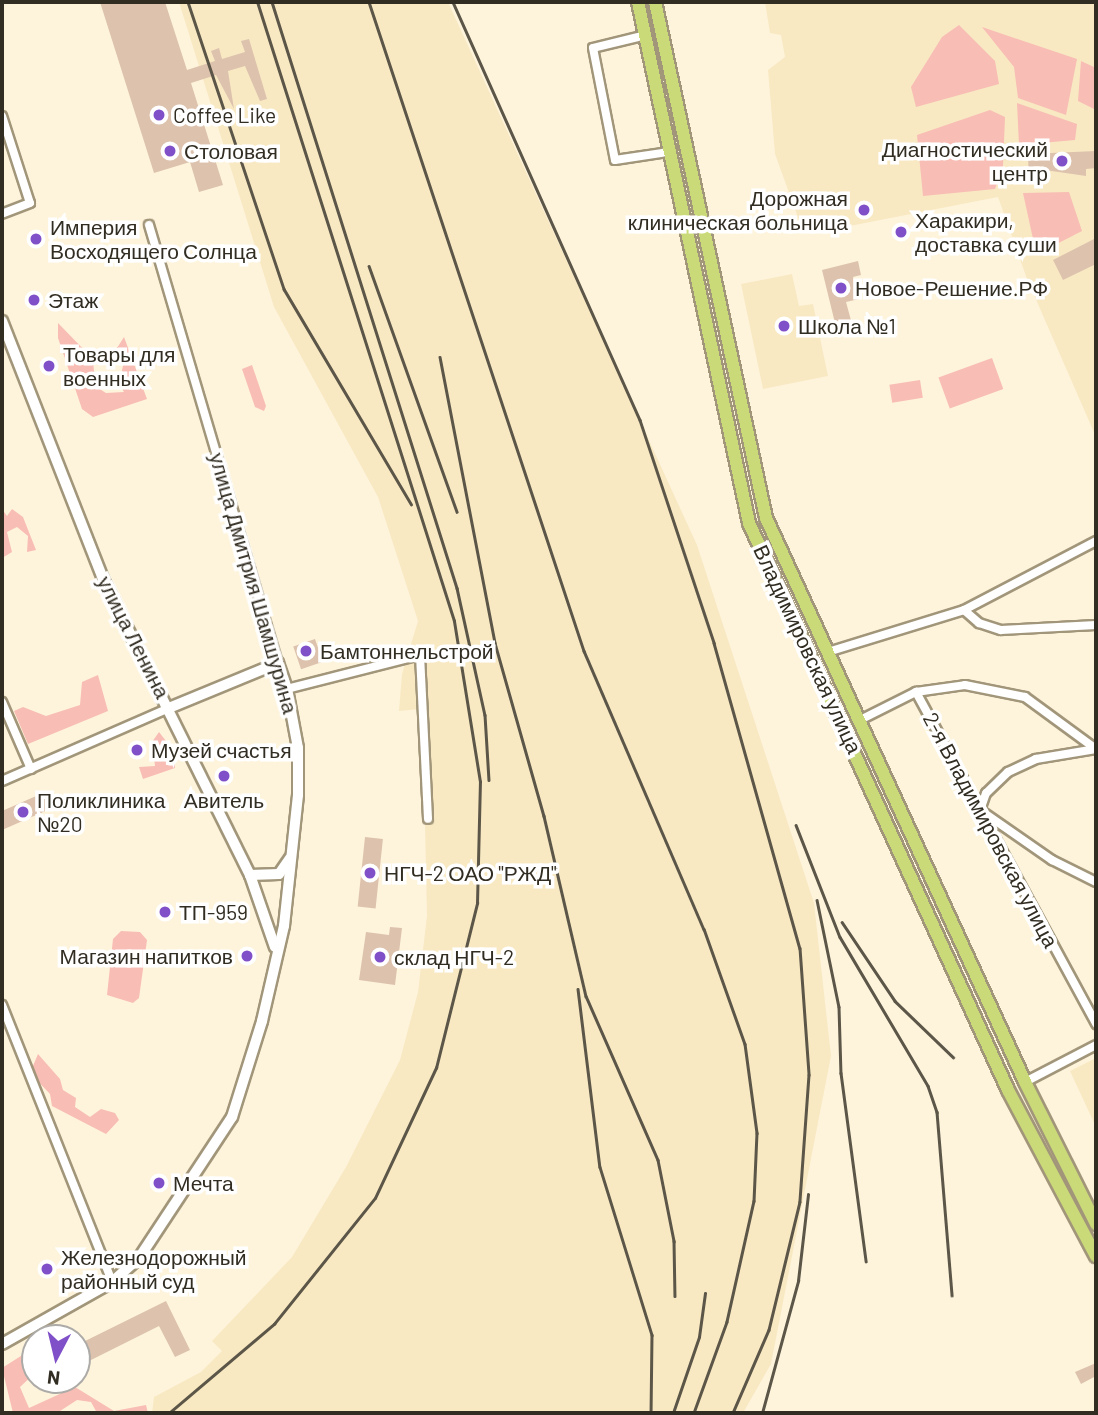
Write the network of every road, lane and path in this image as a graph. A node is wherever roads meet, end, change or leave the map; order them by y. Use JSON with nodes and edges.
{"nodes":[{"id":1,"x":638,"y":2,"type":"edge"},
{"id":2,"x":655,"y":2,"type":"edge"},
{"id":3,"x":638,"y":37,"type":"dead end"},
{"id":4,"x":2,"y":116,"type":"edge"},
{"id":5,"x":662,"y":153,"type":"dead end"},
{"id":6,"x":2,"y":214,"type":"edge"},
{"id":7,"x":149,"y":225,"type":"dead end"},
{"id":8,"x":2,"y":321,"type":"edge"},
{"id":9,"x":1096,"y":541,"type":"edge"},
{"id":10,"x":964,"y":610,"type":"junction"},
{"id":11,"x":1096,"y":625,"type":"edge"},
{"id":12,"x":831,"y":652,"type":"junction"},
{"id":13,"x":278,"y":663,"type":"junction"},
{"id":14,"x":288,"y":689,"type":"junction"},
{"id":15,"x":916,"y":692,"type":"junction"},
{"id":16,"x":2,"y":702,"type":"edge"},
{"id":17,"x":169,"y":708,"type":"junction"},
{"id":18,"x":860,"y":720,"type":"junction"},
{"id":19,"x":1096,"y":749,"type":"edge"},
{"id":20,"x":31,"y":769,"type":"junction"},
{"id":21,"x":2,"y":781,"type":"edge"},
{"id":22,"x":980,"y":810,"type":"junction"},
{"id":23,"x":428,"y":819,"type":"dead end"},
{"id":24,"x":290,"y":858,"type":"junction"},
{"id":25,"x":250,"y":875,"type":"junction"},
{"id":26,"x":1096,"y":882,"type":"edge"},
{"id":27,"x":275,"y":948,"type":"junction"},
{"id":28,"x":2,"y":1004,"type":"edge"},
{"id":29,"x":1096,"y":1024,"type":"edge"},
{"id":30,"x":1096,"y":1045,"type":"edge"},
{"id":31,"x":1025,"y":1082,"type":"junction"},
{"id":32,"x":1096,"y":1224,"type":"edge"},
{"id":33,"x":1096,"y":1256,"type":"edge"},
{"id":34,"x":112,"y":1282,"type":"junction"},
{"id":35,"x":2,"y":1344,"type":"edge"}],
"edges":[{"from":1,"to":33,"type":"main road","name":"Владимировская улица"},
{"from":2,"to":12,"type":"main road","name":"Владимировская улица"},
{"from":3,"to":5,"type":"street"},
{"from":4,"to":6,"type":"street"},
{"from":7,"to":13,"type":"street","name":"улица Дмитрия Шамшурина"},
{"from":8,"to":17,"type":"street","name":"улица Ленина"},
{"from":9,"to":10,"type":"street"},
{"from":10,"to":11,"type":"street"},
{"from":10,"to":12,"type":"street"},
{"from":12,"to":18,"type":"main road","name":"Владимировская улица"},
{"from":13,"to":14,"type":"street","name":"улица Дмитрия Шамшурина"},
{"from":13,"to":17,"type":"street"},
{"from":14,"to":23,"type":"street"},
{"from":14,"to":24,"type":"street","name":"улица Дмитрия Шамшурина"},
{"from":15,"to":18,"type":"street","name":"2-я Владимировская улица"},
{"from":15,"to":19,"type":"street"},
{"from":15,"to":22,"type":"street","name":"2-я Владимировская улица"},
{"from":16,"to":20,"type":"street"},
{"from":17,"to":20,"type":"street"},
{"from":17,"to":25,"type":"street","name":"улица Ленина"},
{"from":18,"to":31,"type":"main road","name":"Владимировская улица"},
{"from":19,"to":22,"type":"street"},
{"from":20,"to":21,"type":"street"},
{"from":22,"to":26,"type":"street"},
{"from":22,"to":29,"type":"street","name":"2-я Владимировская улица"},
{"from":24,"to":25,"type":"street"},
{"from":24,"to":27,"type":"street","name":"улица Дмитрия Шамшурина"},
{"from":25,"to":27,"type":"street","name":"улица Ленина"},
{"from":27,"to":34,"type":"street","name":"улица Дмитрия Шамшурина"},
{"from":28,"to":34,"type":"street"},
{"from":30,"to":31,"type":"street"},
{"from":31,"to":32,"type":"main road","name":"Владимировская улица"},
{"from":34,"to":35,"type":"street","name":"улица Дмитрия Шамшурина"}]}
